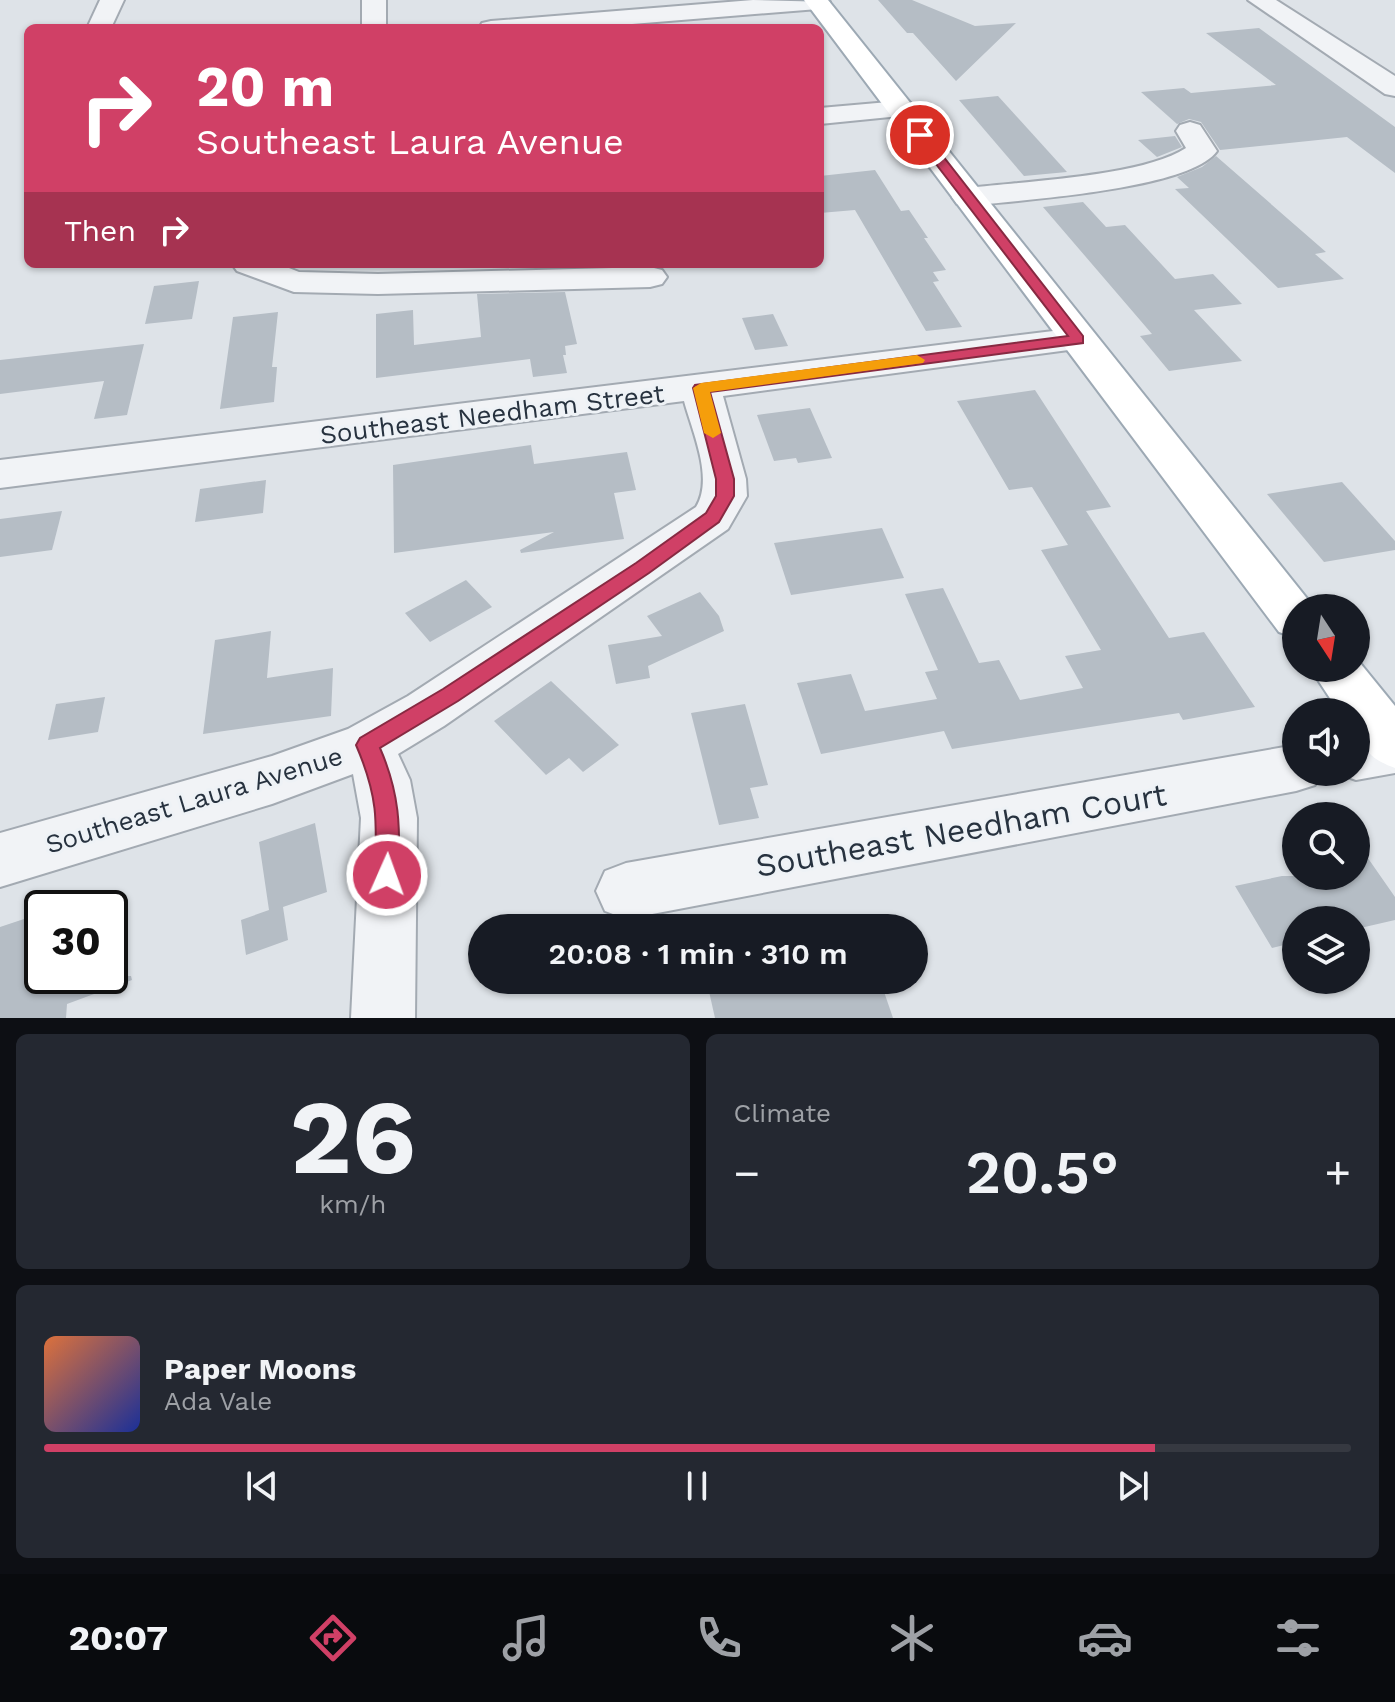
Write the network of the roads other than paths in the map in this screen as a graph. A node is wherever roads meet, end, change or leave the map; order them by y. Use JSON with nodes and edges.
{"nodes":[{"id":1,"x":112,"y":0,"type":"edge"},
{"id":2,"x":374,"y":0,"type":"edge"},
{"id":3,"x":1260,"y":0,"type":"edge"},
{"id":4,"x":817,"y":1,"type":"edge"},
{"id":5,"x":101,"y":24,"type":"edge"},
{"id":6,"x":374,"y":24,"type":"edge"},
{"id":7,"x":539,"y":24,"type":"edge"},
{"id":8,"x":1395,"y":88,"type":"edge"},
{"id":9,"x":900,"y":109,"type":"junction"},
{"id":10,"x":824,"y":116,"type":"edge"},
{"id":11,"x":1190,"y":131,"type":"dead end"},
{"id":12,"x":968,"y":197,"type":"junction"},
{"id":13,"x":259,"y":268,"type":"edge"},
{"id":14,"x":378,"y":274,"type":"edge"},
{"id":15,"x":650,"y":277,"type":"dead end"},
{"id":16,"x":1078,"y":339,"type":"junction"},
{"id":17,"x":701,"y":388,"type":"junction"},
{"id":18,"x":0,"y":474,"type":"edge"},
{"id":19,"x":1282,"y":601,"type":"edge"},
{"id":20,"x":1346,"y":682,"type":"edge"},
{"id":21,"x":367,"y":745,"type":"junction"},
{"id":22,"x":1395,"y":747,"type":"edge"},
{"id":23,"x":1370,"y":753,"type":"edge"},
{"id":24,"x":1282,"y":771,"type":"edge"},
{"id":25,"x":0,"y":860,"type":"edge"},
{"id":26,"x":626,"y":891,"type":"dead end"},
{"id":27,"x":383,"y":1018,"type":"edge"}],
"edges":[{"from":1,"to":5,"type":"street"},
{"from":2,"to":6,"type":"street"},
{"from":3,"to":8,"type":"street"},
{"from":4,"to":7,"type":"street"},
{"from":4,"to":9,"type":"main road"},
{"from":9,"to":10,"type":"street"},
{"from":9,"to":12,"type":"main road"},
{"from":11,"to":12,"type":"street"},
{"from":12,"to":16,"type":"main road"},
{"from":13,"to":14,"type":"street"},
{"from":14,"to":15,"type":"street"},
{"from":16,"to":17,"type":"street","name":"Southeast Needham Street"},
{"from":16,"to":19,"type":"main road"},
{"from":17,"to":18,"type":"street","name":"Southeast Needham Street"},
{"from":17,"to":21,"type":"street","name":"Southeast Laura Avenue"},
{"from":20,"to":22,"type":"main road"},
{"from":21,"to":25,"type":"street","name":"Southeast Laura Avenue"},
{"from":21,"to":27,"type":"street"},
{"from":22,"to":23,"type":"street"},
{"from":24,"to":26,"type":"street","name":"Southeast Needham Court"}]}
